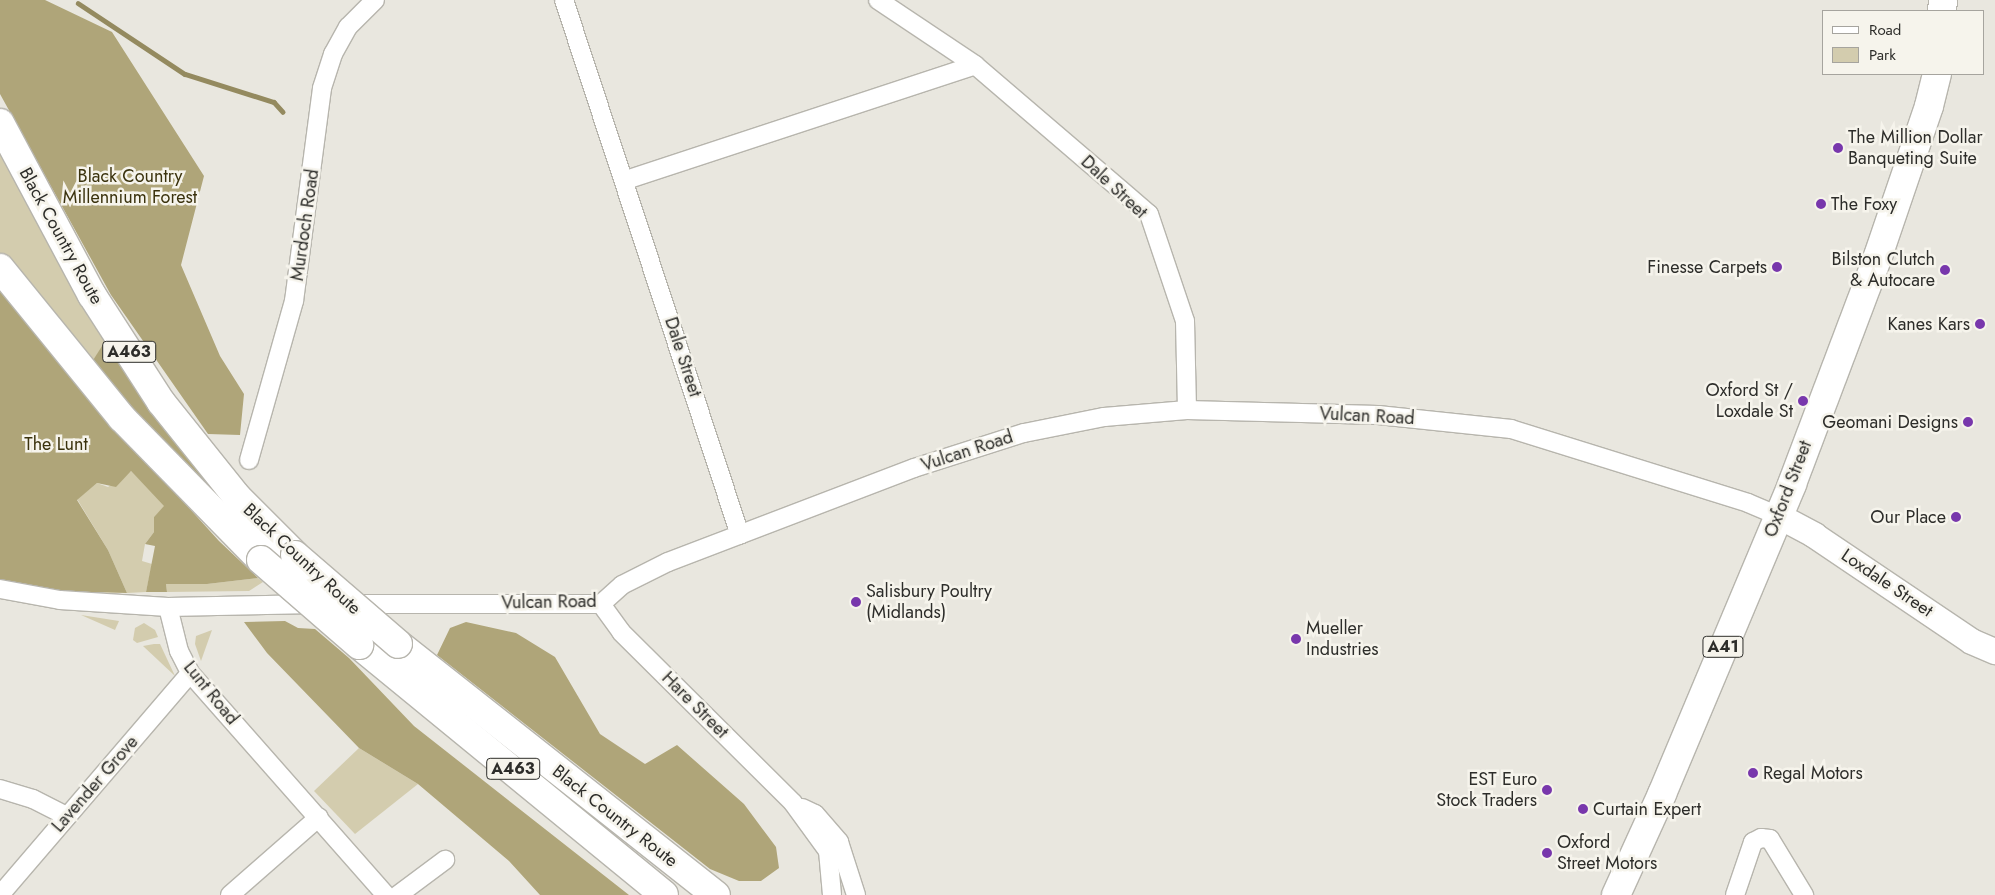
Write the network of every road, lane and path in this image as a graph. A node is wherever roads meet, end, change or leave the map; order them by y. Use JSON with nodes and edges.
{"nodes":[{"id":1,"x":376,"y":0,"type":"edge"},
{"id":2,"x":564,"y":0,"type":"edge"},
{"id":3,"x":878,"y":0,"type":"edge"},
{"id":4,"x":975,"y":65,"type":"junction"},
{"id":5,"x":1937,"y":75,"type":"edge"},
{"id":6,"x":0,"y":123,"type":"edge"},
{"id":7,"x":626,"y":180,"type":"junction"},
{"id":8,"x":0,"y":268,"type":"edge"},
{"id":9,"x":1187,"y":410,"type":"junction"},
{"id":10,"x":249,"y":460,"type":"dead end"},
{"id":11,"x":1778,"y":516,"type":"junction"},
{"id":12,"x":740,"y":535,"type":"junction"},
{"id":13,"x":0,"y":589,"type":"edge"},
{"id":14,"x":601,"y":604,"type":"junction"},
{"id":15,"x":168,"y":608,"type":"junction"},
{"id":16,"x":1995,"y":651,"type":"edge"},
{"id":17,"x":190,"y":673,"type":"junction"},
{"id":18,"x":0,"y":789,"type":"edge"},
{"id":19,"x":793,"y":803,"type":"junction"},
{"id":20,"x":66,"y":816,"type":"junction"},
{"id":21,"x":319,"y":817,"type":"junction"},
{"id":22,"x":445,"y":860,"type":"dead end"},
{"id":23,"x":0,"y":895,"type":"edge"},
{"id":24,"x":230,"y":895,"type":"edge"},
{"id":25,"x":386,"y":895,"type":"edge"},
{"id":26,"x":398,"y":895,"type":"edge"},
{"id":27,"x":664,"y":895,"type":"edge"},
{"id":28,"x":716,"y":895,"type":"edge"},
{"id":29,"x":832,"y":895,"type":"edge"},
{"id":30,"x":856,"y":895,"type":"edge"},
{"id":31,"x":1616,"y":895,"type":"edge"},
{"id":32,"x":1735,"y":895,"type":"edge"},
{"id":33,"x":1804,"y":895,"type":"edge"}],
"edges":[{"from":1,"to":10,"type":"street","name":"Murdoch Road"},
{"from":2,"to":7,"type":"street","name":"Dale Street"},
{"from":3,"to":4,"type":"street","name":"Dale Street"},
{"from":4,"to":7,"type":"street"},
{"from":4,"to":9,"type":"street","name":"Dale Street"},
{"from":5,"to":11,"type":"highway","name":"Oxford Street","number":"A41"},
{"from":6,"to":28,"type":"highway","name":"Black Country Route","number":"A463","bridge":true},
{"from":7,"to":12,"type":"street","name":"Dale Street"},
{"from":8,"to":27,"type":"highway","name":"Black Country Route","number":"A463","bridge":true},
{"from":9,"to":11,"type":"street","name":"Vulcan Road"},
{"from":9,"to":12,"type":"street","name":"Vulcan Road"},
{"from":11,"to":16,"type":"main road","name":"Loxdale Street"},
{"from":11,"to":31,"type":"highway","name":"Oxford Street","number":"A41"},
{"from":12,"to":14,"type":"street","name":"Vulcan Road"},
{"from":13,"to":15,"type":"street"},
{"from":14,"to":15,"type":"street","name":"Vulcan Road"},
{"from":14,"to":19,"type":"street","name":"Hare Street"},
{"from":15,"to":17,"type":"street","name":"Lunt Road"},
{"from":17,"to":20,"type":"street","name":"Lavender Grove"},
{"from":17,"to":21,"type":"street","name":"Lunt Road"},
{"from":18,"to":20,"type":"street"},
{"from":19,"to":29,"type":"street","name":"Hare Street"},
{"from":19,"to":30,"type":"street","name":"Hare Street"},
{"from":20,"to":23,"type":"street","name":"Lavender Grove"},
{"from":21,"to":24,"type":"street"},
{"from":21,"to":25,"type":"street","name":"Lunt Road"},
{"from":22,"to":26,"type":"street"},
{"from":32,"to":33,"type":"street"}]}
